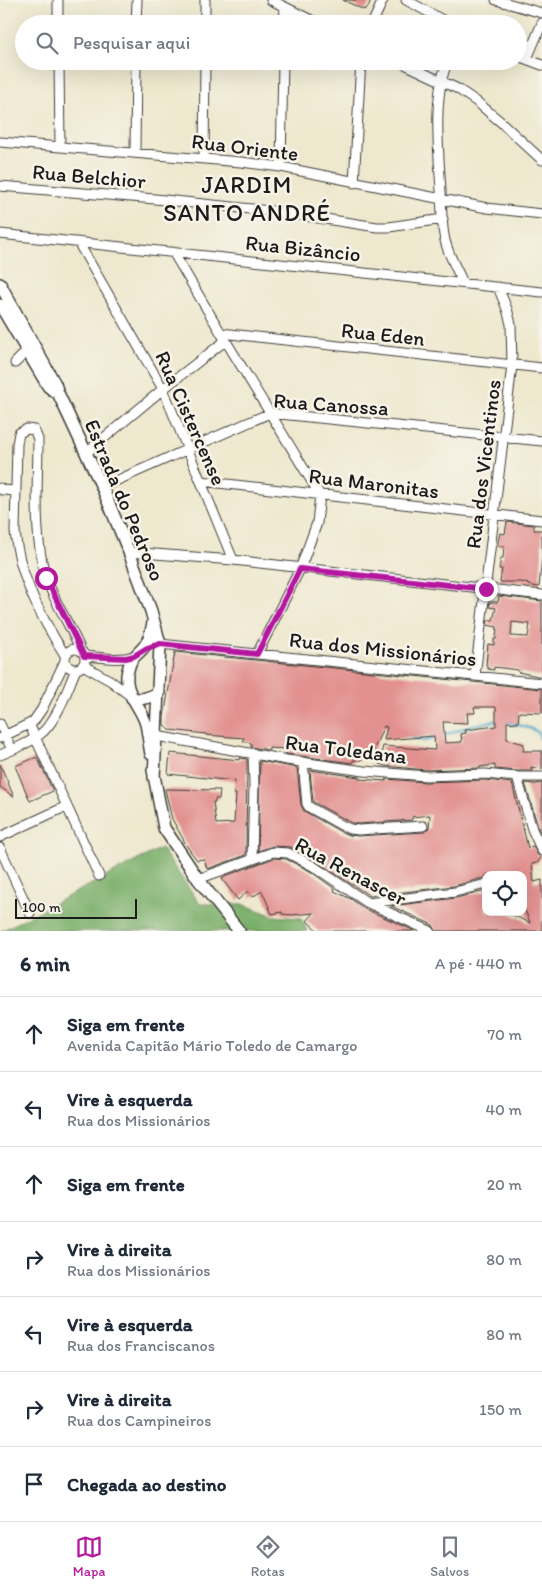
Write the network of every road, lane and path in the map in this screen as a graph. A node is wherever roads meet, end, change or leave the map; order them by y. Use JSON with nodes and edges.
{"nodes":[{"id":1,"x":58,"y":0,"type":"edge"},
{"id":2,"x":137,"y":0,"type":"edge"},
{"id":3,"x":205,"y":0,"type":"edge"},
{"id":4,"x":271,"y":0,"type":"edge"},
{"id":5,"x":383,"y":0,"type":"edge"},
{"id":6,"x":406,"y":0,"type":"edge"},
{"id":7,"x":496,"y":0,"type":"edge"},
{"id":8,"x":285,"y":7,"type":"junction"},
{"id":9,"x":542,"y":13,"type":"edge"},
{"id":10,"x":58,"y":15,"type":"edge"},
{"id":11,"x":136,"y":15,"type":"edge"},
{"id":12,"x":205,"y":15,"type":"edge"},
{"id":13,"x":285,"y":15,"type":"edge"},
{"id":14,"x":301,"y":15,"type":"edge"},
{"id":15,"x":376,"y":15,"type":"edge"},
{"id":16,"x":434,"y":15,"type":"edge"},
{"id":17,"x":542,"y":23,"type":"edge"},
{"id":18,"x":527,"y":48,"type":"edge"},
{"id":19,"x":527,"y":59,"type":"edge"},
{"id":20,"x":542,"y":66,"type":"edge"},
{"id":21,"x":59,"y":70,"type":"edge"},
{"id":22,"x":136,"y":70,"type":"edge"},
{"id":23,"x":205,"y":70,"type":"edge"},
{"id":24,"x":283,"y":70,"type":"edge"},
{"id":25,"x":360,"y":70,"type":"edge"},
{"id":26,"x":417,"y":70,"type":"edge"},
{"id":27,"x":445,"y":70,"type":"edge"},
{"id":28,"x":442,"y":82,"type":"junction"},
{"id":29,"x":0,"y":142,"type":"edge"},
{"id":30,"x":60,"y":147,"type":"junction"},
{"id":31,"x":135,"y":153,"type":"junction"},
{"id":32,"x":204,"y":159,"type":"junction"},
{"id":33,"x":542,"y":160,"type":"edge"},
{"id":34,"x":281,"y":167,"type":"junction"},
{"id":35,"x":354,"y":182,"type":"junction"},
{"id":36,"x":0,"y":186,"type":"edge"},
{"id":37,"x":441,"y":199,"type":"junction"},
{"id":38,"x":542,"y":214,"type":"edge"},
{"id":39,"x":443,"y":219,"type":"junction"},
{"id":40,"x":0,"y":234,"type":"edge"},
{"id":41,"x":78,"y":242,"type":"junction"},
{"id":42,"x":173,"y":252,"type":"junction"},
{"id":43,"x":463,"y":283,"type":"junction"},
{"id":44,"x":0,"y":284,"type":"edge"},
{"id":45,"x":498,"y":287,"type":"junction"},
{"id":46,"x":542,"y":292,"type":"edge"},
{"id":47,"x":0,"y":305,"type":"edge"},
{"id":48,"x":223,"y":337,"type":"junction"},
{"id":49,"x":30,"y":348,"type":"junction"},
{"id":50,"x":15,"y":363,"type":"dead end"},
{"id":51,"x":512,"y":365,"type":"junction"},
{"id":52,"x":542,"y":368,"type":"edge"},
{"id":53,"x":163,"y":389,"type":"junction"},
{"id":54,"x":270,"y":413,"type":"junction"},
{"id":55,"x":503,"y":437,"type":"junction"},
{"id":56,"x":542,"y":441,"type":"edge"},
{"id":57,"x":189,"y":449,"type":"junction"},
{"id":58,"x":86,"y":453,"type":"junction"},
{"id":59,"x":201,"y":481,"type":"junction"},
{"id":60,"x":102,"y":487,"type":"junction"},
{"id":61,"x":0,"y":488,"type":"edge"},
{"id":62,"x":16,"y":491,"type":"junction"},
{"id":63,"x":320,"y":495,"type":"junction"},
{"id":64,"x":494,"y":515,"type":"junction"},
{"id":65,"x":542,"y":520,"type":"edge"},
{"id":66,"x":129,"y":552,"type":"junction"},
{"id":67,"x":233,"y":560,"type":"junction"},
{"id":68,"x":300,"y":569,"type":"junction"},
{"id":69,"x":486,"y":589,"type":"junction"},
{"id":70,"x":542,"y":595,"type":"edge"},
{"id":71,"x":154,"y":622,"type":"junction"},
{"id":72,"x":160,"y":644,"type":"junction"},
{"id":73,"x":137,"y":654,"type":"junction"},
{"id":74,"x":257,"y":654,"type":"junction"},
{"id":75,"x":65,"y":658,"type":"junction"},
{"id":76,"x":81,"y":660,"type":"junction"},
{"id":77,"x":475,"y":676,"type":"junction"},
{"id":78,"x":542,"y":682,"type":"edge"},
{"id":79,"x":158,"y":692,"type":"junction"},
{"id":80,"x":130,"y":696,"type":"junction"},
{"id":81,"x":0,"y":724,"type":"edge"},
{"id":82,"x":29,"y":724,"type":"junction"},
{"id":83,"x":152,"y":735,"type":"junction"},
{"id":84,"x":3,"y":737,"type":"edge"},
{"id":85,"x":35,"y":738,"type":"junction"},
{"id":86,"x":12,"y":750,"type":"junction"},
{"id":87,"x":252,"y":754,"type":"junction"},
{"id":88,"x":0,"y":755,"type":"edge"},
{"id":89,"x":303,"y":762,"type":"junction"},
{"id":90,"x":517,"y":777,"type":"junction"},
{"id":91,"x":542,"y":777,"type":"edge"},
{"id":92,"x":67,"y":806,"type":"junction"},
{"id":93,"x":423,"y":826,"type":"dead end"},
{"id":94,"x":0,"y":837,"type":"edge"},
{"id":95,"x":0,"y":848,"type":"edge"},
{"id":96,"x":542,"y":851,"type":"edge"},
{"id":97,"x":252,"y":859,"type":"junction"},
{"id":98,"x":99,"y":876,"type":"dead end"},
{"id":99,"x":198,"y":879,"type":"junction"},
{"id":100,"x":482,"y":885,"type":"edge"},
{"id":101,"x":368,"y":903,"type":"junction"},
{"id":102,"x":30,"y":913,"type":"dead end"},
{"id":103,"x":239,"y":931,"type":"edge"},
{"id":104,"x":248,"y":931,"type":"edge"},
{"id":105,"x":430,"y":931,"type":"edge"}],
"edges":[{"from":1,"to":10,"type":"street"},
{"from":2,"to":11,"type":"street"},
{"from":3,"to":12,"type":"street"},
{"from":4,"to":8,"type":"street"},
{"from":5,"to":15,"type":"street"},
{"from":6,"to":16,"type":"street"},
{"from":7,"to":9,"type":"street"},
{"from":8,"to":13,"type":"street"},
{"from":8,"to":14,"type":"street"},
{"from":17,"to":18,"type":"street"},
{"from":19,"to":20,"type":"street"},
{"from":21,"to":30,"type":"street"},
{"from":22,"to":31,"type":"street"},
{"from":23,"to":32,"type":"street"},
{"from":24,"to":34,"type":"street"},
{"from":25,"to":35,"type":"street"},
{"from":26,"to":28,"type":"street"},
{"from":27,"to":28,"type":"street"},
{"from":28,"to":33,"type":"street"},
{"from":28,"to":37,"type":"street"},
{"from":29,"to":30,"type":"street","name":"Rua Oriente"},
{"from":30,"to":31,"type":"street","name":"Rua Oriente"},
{"from":31,"to":32,"type":"street","name":"Rua Oriente"},
{"from":32,"to":34,"type":"street","name":"Rua Oriente"},
{"from":34,"to":35,"type":"street","name":"Rua Oriente"},
{"from":35,"to":37,"type":"street","name":"Rua Oriente"},
{"from":36,"to":39,"type":"street","name":"Rua Belchior"},
{"from":37,"to":38,"type":"street","name":"Rua Oriente"},
{"from":37,"to":39,"type":"street"},
{"from":39,"to":43,"type":"street"},
{"from":40,"to":41,"type":"street","name":"Rua Bizâncio"},
{"from":41,"to":42,"type":"street","name":"Rua Bizâncio"},
{"from":41,"to":53,"type":"street","name":"Rua Cistercense"},
{"from":42,"to":43,"type":"street","name":"Rua Bizâncio"},
{"from":42,"to":48,"type":"street"},
{"from":43,"to":45,"type":"street","name":"Rua Bizâncio"},
{"from":44,"to":49,"type":"main road","name":"Estrada do Pedroso"},
{"from":45,"to":46,"type":"street","name":"Rua Bizâncio"},
{"from":45,"to":51,"type":"street","name":"Rua dos Vicentinos"},
{"from":47,"to":49,"type":"main road","name":"Estrada do Pedroso"},
{"from":48,"to":51,"type":"street","name":"Rua Eden"},
{"from":48,"to":53,"type":"street"},
{"from":48,"to":54,"type":"street"},
{"from":49,"to":50,"type":"street"},
{"from":49,"to":58,"type":"main road","name":"Estrada do Pedroso"},
{"from":51,"to":52,"type":"street","name":"Rua Eden"},
{"from":51,"to":55,"type":"street","name":"Rua dos Vicentinos"},
{"from":53,"to":57,"type":"street","name":"Rua Cistercense"},
{"from":53,"to":58,"type":"street"},
{"from":54,"to":55,"type":"street","name":"Rua Canossa"},
{"from":54,"to":57,"type":"street","name":"Rua Canossa"},
{"from":54,"to":63,"type":"street"},
{"from":55,"to":56,"type":"street","name":"Rua Canossa"},
{"from":55,"to":64,"type":"street","name":"Rua dos Vicentinos"},
{"from":57,"to":59,"type":"street","name":"Rua Cistercense"},
{"from":57,"to":60,"type":"street","name":"Rua Canossa"},
{"from":58,"to":60,"type":"main road","name":"Estrada do Pedroso"},
{"from":59,"to":63,"type":"street","name":"Rua Maronitas"},
{"from":59,"to":67,"type":"street","name":"Rua Cistercense"},
{"from":60,"to":66,"type":"main road","name":"Estrada do Pedroso"},
{"from":61,"to":62,"type":"street"},
{"from":62,"to":75,"type":"street"},
{"from":62,"to":76,"type":"street"},
{"from":63,"to":64,"type":"street","name":"Rua Maronitas"},
{"from":63,"to":68,"type":"street"},
{"from":64,"to":65,"type":"street","name":"Rua Maronitas"},
{"from":64,"to":69,"type":"street","name":"Rua dos Vicentinos"},
{"from":66,"to":67,"type":"street"},
{"from":66,"to":71,"type":"main road","name":"Estrada do Pedroso"},
{"from":67,"to":68,"type":"street"},
{"from":68,"to":69,"type":"street"},
{"from":68,"to":74,"type":"street"},
{"from":69,"to":70,"type":"street"},
{"from":69,"to":77,"type":"street","name":"Rua dos Vicentinos"},
{"from":71,"to":72,"type":"main road","name":"Estrada do Pedroso"},
{"from":71,"to":73,"type":"main road","name":"Estrada do Pedroso"},
{"from":72,"to":73,"type":"main road"},
{"from":72,"to":74,"type":"street","name":"Rua dos Missionários"},
{"from":72,"to":79,"type":"main road","name":"Estrada do Pedroso"},
{"from":73,"to":76,"type":"street"},
{"from":73,"to":80,"type":"main road","name":"Estrada do Pedroso"},
{"from":74,"to":77,"type":"street","name":"Rua dos Missionários"},
{"from":75,"to":76,"type":"street"},
{"from":75,"to":76,"type":"street"},
{"from":75,"to":82,"type":"street"},
{"from":76,"to":80,"type":"street"},
{"from":76,"to":85,"type":"street"},
{"from":77,"to":78,"type":"street","name":"Rua dos Missionários"},
{"from":79,"to":80,"type":"main road"},
{"from":79,"to":83,"type":"main road","name":"Estrada do Pedroso"},
{"from":80,"to":83,"type":"main road","name":"Estrada do Pedroso"},
{"from":81,"to":84,"type":"street"},
{"from":82,"to":84,"type":"street"},
{"from":82,"to":85,"type":"street"},
{"from":83,"to":87,"type":"street","name":"Rua Toledana"},
{"from":83,"to":99,"type":"main road","name":"Estrada do Pedroso"},
{"from":84,"to":86,"type":"street"},
{"from":85,"to":86,"type":"street"},
{"from":85,"to":92,"type":"street"},
{"from":86,"to":88,"type":"street"},
{"from":87,"to":89,"type":"street","name":"Rua Toledana"},
{"from":87,"to":97,"type":"street"},
{"from":89,"to":90,"type":"street","name":"Rua Toledana"},
{"from":89,"to":93,"type":"street"},
{"from":90,"to":91,"type":"street","name":"Rua Toledana"},
{"from":90,"to":96,"type":"street"},
{"from":92,"to":94,"type":"street"},
{"from":92,"to":98,"type":"street"},
{"from":95,"to":102,"type":"street"},
{"from":97,"to":99,"type":"street","name":"Rua Renascer"},
{"from":97,"to":101,"type":"street","name":"Rua Renascer"},
{"from":99,"to":103,"type":"main road","name":"Estrada do Pedroso"},
{"from":99,"to":104,"type":"main road","name":"Estrada do Pedroso"},
{"from":100,"to":101,"type":"street"},
{"from":101,"to":105,"type":"street","name":"Rua Renascer"}]}
